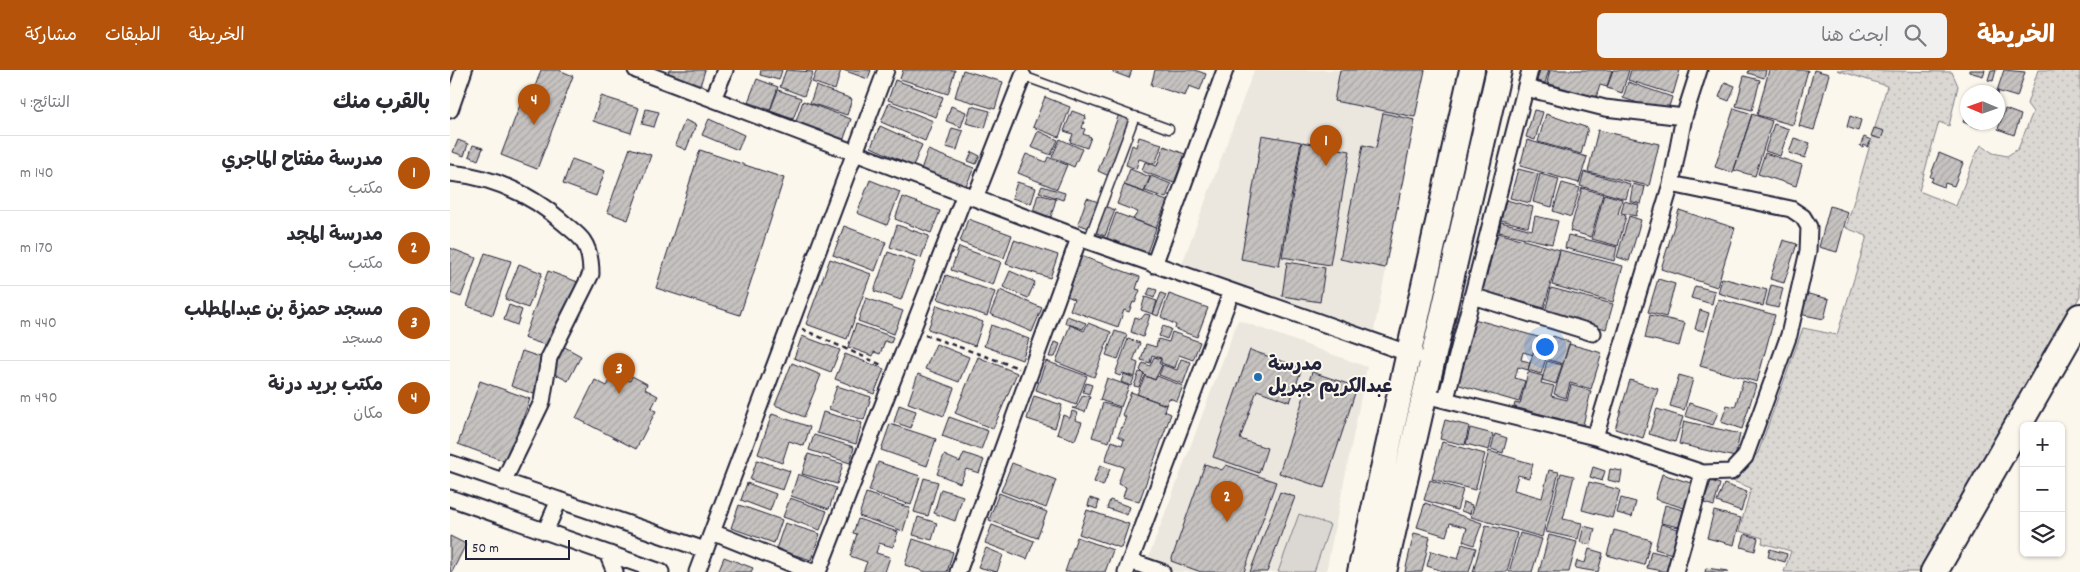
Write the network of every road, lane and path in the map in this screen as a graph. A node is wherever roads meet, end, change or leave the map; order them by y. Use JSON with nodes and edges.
{"nodes":[{"id":1,"x":464,"y":70,"type":"edge"},
{"id":2,"x":636,"y":70,"type":"edge"},
{"id":3,"x":725,"y":70,"type":"edge"},
{"id":4,"x":886,"y":70,"type":"edge"},
{"id":5,"x":1225,"y":70,"type":"edge"},
{"id":6,"x":1472,"y":70,"type":"edge"},
{"id":7,"x":1499,"y":70,"type":"edge"},
{"id":8,"x":1530,"y":70,"type":"edge"},
{"id":9,"x":1698,"y":70,"type":"edge"},
{"id":10,"x":1023,"y":76,"type":"joint"},
{"id":11,"x":1526,"y":88,"type":"junction"},
{"id":12,"x":714,"y":99,"type":"junction"},
{"id":13,"x":450,"y":110,"type":"edge"},
{"id":14,"x":1135,"y":116,"type":"junction"},
{"id":15,"x":1684,"y":118,"type":"junction"},
{"id":16,"x":1169,"y":129,"type":"dead end"},
{"id":17,"x":856,"y":152,"type":"junction"},
{"id":18,"x":450,"y":173,"type":"edge"},
{"id":19,"x":1671,"y":184,"type":"junction"},
{"id":20,"x":970,"y":196,"type":"junction"},
{"id":21,"x":1084,"y":240,"type":"junction"},
{"id":22,"x":1154,"y":265,"type":"junction"},
{"id":23,"x":1231,"y":293,"type":"junction"},
{"id":24,"x":1472,"y":296,"type":"junction"},
{"id":25,"x":2080,"y":316,"type":"edge"},
{"id":26,"x":790,"y":324,"type":"junction"},
{"id":27,"x":912,"y":330,"type":"junction"},
{"id":28,"x":1593,"y":333,"type":"dead end"},
{"id":29,"x":2080,"y":352,"type":"edge"},
{"id":30,"x":1421,"y":358,"type":"junction"},
{"id":31,"x":896,"y":372,"type":"junction"},
{"id":32,"x":1030,"y":373,"type":"junction"},
{"id":33,"x":1436,"y":397,"type":"junction"},
{"id":34,"x":2039,"y":422,"type":"edge"},
{"id":35,"x":1595,"y":437,"type":"junction"},
{"id":36,"x":2020,"y":456,"type":"edge"},
{"id":37,"x":450,"y":464,"type":"edge"},
{"id":38,"x":1703,"y":473,"type":"junction"},
{"id":39,"x":503,"y":482,"type":"junction"},
{"id":40,"x":450,"y":498,"type":"edge"},
{"id":41,"x":559,"y":500,"type":"junction"},
{"id":42,"x":545,"y":532,"type":"junction"},
{"id":43,"x":712,"y":532,"type":"junction"},
{"id":44,"x":705,"y":550,"type":"junction"},
{"id":45,"x":606,"y":553,"type":"junction"},
{"id":46,"x":636,"y":567,"type":"edge"},
{"id":47,"x":1128,"y":567,"type":"edge"},
{"id":48,"x":615,"y":572,"type":"edge"},
{"id":49,"x":661,"y":572,"type":"edge"},
{"id":50,"x":697,"y":572,"type":"edge"},
{"id":51,"x":812,"y":572,"type":"edge"},
{"id":52,"x":818,"y":572,"type":"edge"},
{"id":53,"x":958,"y":572,"type":"edge"},
{"id":54,"x":1162,"y":572,"type":"edge"},
{"id":55,"x":1360,"y":572,"type":"edge"},
{"id":56,"x":1384,"y":572,"type":"edge"},
{"id":57,"x":1675,"y":572,"type":"edge"},
{"id":58,"x":1934,"y":572,"type":"edge"},
{"id":59,"x":1954,"y":572,"type":"edge"}],
"edges":[{"from":1,"to":13,"type":"street"},
{"from":2,"to":12,"type":"street"},
{"from":3,"to":12,"type":"street"},
{"from":4,"to":17,"type":"street"},
{"from":5,"to":22,"type":"street"},
{"from":6,"to":30,"type":"main road"},
{"from":7,"to":30,"type":"main road"},
{"from":8,"to":11,"type":"street"},
{"from":9,"to":15,"type":"street"},
{"from":10,"to":14,"type":"lane"},
{"from":10,"to":20,"type":"street"},
{"from":11,"to":15,"type":"street"},
{"from":11,"to":24,"type":"street"},
{"from":12,"to":17,"type":"street"},
{"from":14,"to":16,"type":"lane"},
{"from":14,"to":21,"type":"lane"},
{"from":15,"to":19,"type":"street"},
{"from":17,"to":20,"type":"street"},
{"from":17,"to":26,"type":"street"},
{"from":18,"to":39,"type":"street"},
{"from":19,"to":35,"type":"street"},
{"from":19,"to":38,"type":"street"},
{"from":20,"to":21,"type":"street"},
{"from":20,"to":27,"type":"street"},
{"from":21,"to":22,"type":"street"},
{"from":21,"to":32,"type":"street"},
{"from":22,"to":23,"type":"street"},
{"from":23,"to":30,"type":"street"},
{"from":23,"to":47,"type":"street"},
{"from":24,"to":28,"type":"street"},
{"from":24,"to":33,"type":"street"},
{"from":25,"to":58,"type":"highway"},
{"from":26,"to":31,"type":"path"},
{"from":26,"to":43,"type":"street"},
{"from":27,"to":31,"type":"street"},
{"from":27,"to":32,"type":"path"},
{"from":29,"to":34,"type":"highway"},
{"from":30,"to":33,"type":"main road"},
{"from":30,"to":55,"type":"main road"},
{"from":31,"to":52,"type":"street"},
{"from":32,"to":53,"type":"street"},
{"from":33,"to":35,"type":"street"},
{"from":33,"to":56,"type":"main road"},
{"from":35,"to":38,"type":"street"},
{"from":36,"to":59,"type":"highway"},
{"from":37,"to":39,"type":"street"},
{"from":38,"to":57,"type":"street"},
{"from":39,"to":41,"type":"street"},
{"from":40,"to":42,"type":"street"},
{"from":41,"to":42,"type":"street"},
{"from":41,"to":44,"type":"street"},
{"from":42,"to":45,"type":"street"},
{"from":43,"to":44,"type":"street"},
{"from":43,"to":51,"type":"street"},
{"from":44,"to":50,"type":"street"},
{"from":45,"to":46,"type":"street"},
{"from":45,"to":48,"type":"street"},
{"from":46,"to":49,"type":"street"},
{"from":47,"to":54,"type":"street"}]}
